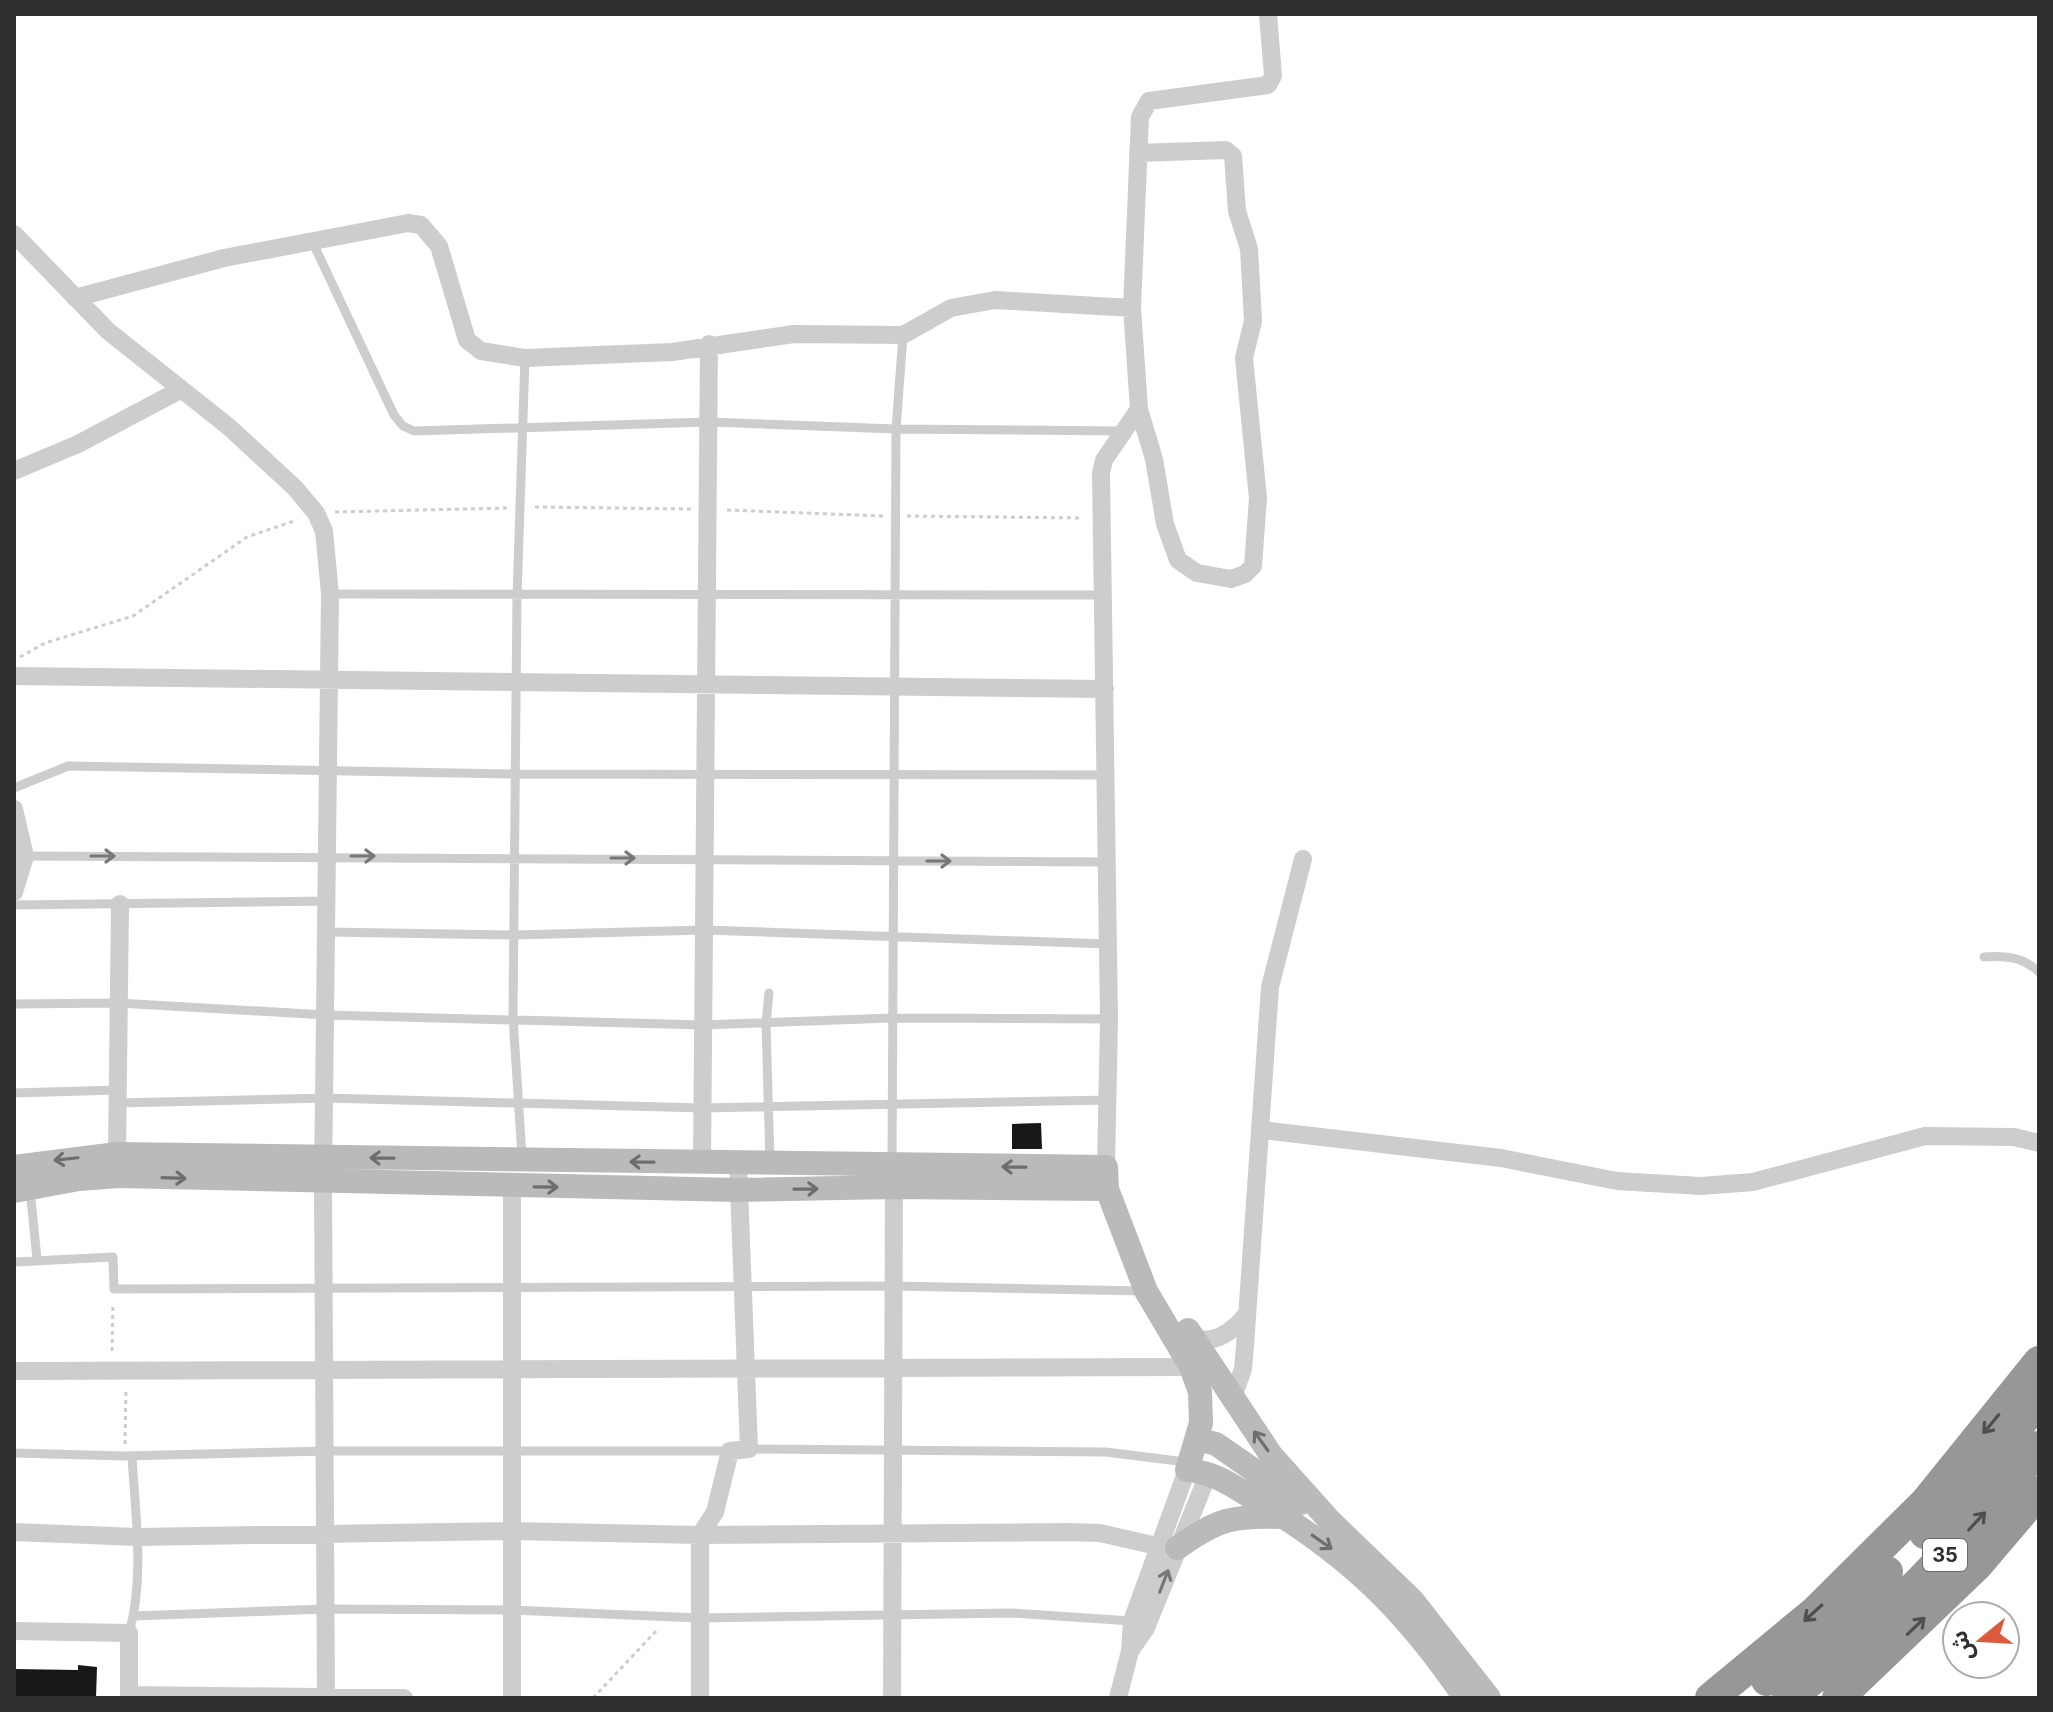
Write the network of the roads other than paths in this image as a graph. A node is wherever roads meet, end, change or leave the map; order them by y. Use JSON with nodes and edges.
{"nodes":[{"id":1,"x":1268,"y":14,"type":"edge"},
{"id":2,"x":1138,"y":153,"type":"junction"},
{"id":3,"x":14,"y":234,"type":"edge"},
{"id":4,"x":312,"y":241,"type":"junction"},
{"id":5,"x":75,"y":298,"type":"junction"},
{"id":6,"x":1132,"y":308,"type":"junction"},
{"id":7,"x":903,"y":335,"type":"junction"},
{"id":8,"x":709,"y":344,"type":"junction"},
{"id":9,"x":525,"y":358,"type":"junction"},
{"id":10,"x":180,"y":390,"type":"junction"},
{"id":11,"x":1139,"y":409,"type":"junction"},
{"id":12,"x":709,"y":422,"type":"junction"},
{"id":13,"x":523,"y":428,"type":"junction"},
{"id":14,"x":896,"y":429,"type":"junction"},
{"id":15,"x":1126,"y":431,"type":"junction"},
{"id":16,"x":14,"y":471,"type":"edge"},
{"id":17,"x":707,"y":593,"type":"junction"},
{"id":18,"x":330,"y":594,"type":"junction"},
{"id":19,"x":896,"y":594,"type":"junction"},
{"id":20,"x":1103,"y":595,"type":"junction"},
{"id":21,"x":517,"y":596,"type":"junction"},
{"id":22,"x":14,"y":676,"type":"edge"},
{"id":23,"x":330,"y":679,"type":"junction"},
{"id":24,"x":517,"y":681,"type":"junction"},
{"id":25,"x":706,"y":684,"type":"junction"},
{"id":26,"x":896,"y":686,"type":"junction"},
{"id":27,"x":1105,"y":689,"type":"junction"},
{"id":28,"x":329,"y":770,"type":"junction"},
{"id":29,"x":516,"y":774,"type":"junction"},
{"id":30,"x":705,"y":775,"type":"junction"},
{"id":31,"x":894,"y":775,"type":"junction"},
{"id":32,"x":1106,"y":775,"type":"junction"},
{"id":33,"x":14,"y":788,"type":"edge"},
{"id":34,"x":14,"y":809,"type":"edge"},
{"id":35,"x":25,"y":856,"type":"junction"},
{"id":36,"x":329,"y":856,"type":"junction"},
{"id":37,"x":516,"y":858,"type":"junction"},
{"id":38,"x":705,"y":859,"type":"junction"},
{"id":39,"x":1303,"y":859,"type":"dead end"},
{"id":40,"x":894,"y":860,"type":"junction"},
{"id":41,"x":1107,"y":862,"type":"junction"},
{"id":42,"x":14,"y":892,"type":"edge"},
{"id":43,"x":328,"y":901,"type":"junction"},
{"id":44,"x":120,"y":904,"type":"junction"},
{"id":45,"x":14,"y":905,"type":"edge"},
{"id":46,"x":704,"y":930,"type":"junction"},
{"id":47,"x":327,"y":932,"type":"junction"},
{"id":48,"x":515,"y":935,"type":"junction"},
{"id":49,"x":893,"y":937,"type":"junction"},
{"id":50,"x":1108,"y":944,"type":"junction"},
{"id":51,"x":1984,"y":957,"type":"dead end"},
{"id":52,"x":2039,"y":972,"type":"edge"},
{"id":53,"x":769,"y":993,"type":"dead end"},
{"id":54,"x":118,"y":1003,"type":"junction"},
{"id":55,"x":14,"y":1004,"type":"edge"},
{"id":56,"x":326,"y":1015,"type":"junction"},
{"id":57,"x":513,"y":1017,"type":"junction"},
{"id":58,"x":891,"y":1018,"type":"junction"},
{"id":59,"x":1109,"y":1019,"type":"junction"},
{"id":60,"x":766,"y":1024,"type":"junction"},
{"id":61,"x":703,"y":1025,"type":"junction"},
{"id":62,"x":14,"y":1093,"type":"edge"},
{"id":63,"x":117,"y":1097,"type":"junction"},
{"id":64,"x":326,"y":1098,"type":"junction"},
{"id":65,"x":1108,"y":1100,"type":"junction"},
{"id":66,"x":517,"y":1104,"type":"junction"},
{"id":67,"x":891,"y":1104,"type":"junction"},
{"id":68,"x":767,"y":1106,"type":"junction"},
{"id":69,"x":702,"y":1108,"type":"junction"},
{"id":70,"x":1262,"y":1130,"type":"junction"},
{"id":71,"x":2039,"y":1143,"type":"edge"},
{"id":72,"x":117,"y":1154,"type":"junction"},
{"id":73,"x":325,"y":1158,"type":"junction"},
{"id":74,"x":522,"y":1160,"type":"junction"},
{"id":75,"x":702,"y":1163,"type":"junction"},
{"id":76,"x":738,"y":1163,"type":"junction"},
{"id":77,"x":770,"y":1164,"type":"junction"},
{"id":78,"x":14,"y":1167,"type":"edge"},
{"id":79,"x":893,"y":1176,"type":"junction"},
{"id":80,"x":1106,"y":1178,"type":"junction"},
{"id":81,"x":323,"y":1183,"type":"junction"},
{"id":82,"x":512,"y":1187,"type":"junction"},
{"id":83,"x":22,"y":1189,"type":"edge"},
{"id":84,"x":737,"y":1190,"type":"junction"},
{"id":85,"x":37,"y":1259,"type":"junction"},
{"id":86,"x":14,"y":1262,"type":"edge"},
{"id":87,"x":1138,"y":1264,"type":"junction"},
{"id":88,"x":742,"y":1285,"type":"junction"},
{"id":89,"x":893,"y":1286,"type":"junction"},
{"id":90,"x":325,"y":1287,"type":"junction"},
{"id":91,"x":510,"y":1287,"type":"junction"},
{"id":92,"x":1146,"y":1291,"type":"junction"},
{"id":93,"x":1246,"y":1315,"type":"junction"},
{"id":94,"x":1192,"y":1337,"type":"junction"},
{"id":95,"x":2039,"y":1362,"type":"edge"},
{"id":96,"x":1191,"y":1367,"type":"junction"},
{"id":97,"x":893,"y":1368,"type":"junction"},
{"id":98,"x":511,"y":1369,"type":"junction"},
{"id":99,"x":745,"y":1369,"type":"junction"},
{"id":100,"x":325,"y":1370,"type":"junction"},
{"id":101,"x":14,"y":1371,"type":"edge"},
{"id":102,"x":1232,"y":1400,"type":"junction"},
{"id":103,"x":2039,"y":1400,"type":"edge"},
{"id":104,"x":2039,"y":1447,"type":"edge"},
{"id":105,"x":893,"y":1448,"type":"junction"},
{"id":106,"x":749,"y":1449,"type":"junction"},
{"id":107,"x":325,"y":1451,"type":"junction"},
{"id":108,"x":730,"y":1451,"type":"junction"},
{"id":109,"x":511,"y":1452,"type":"junction"},
{"id":110,"x":14,"y":1453,"type":"edge"},
{"id":111,"x":128,"y":1456,"type":"junction"},
{"id":112,"x":1200,"y":1457,"type":"junction"},
{"id":113,"x":2039,"y":1492,"type":"edge"},
{"id":114,"x":1285,"y":1517,"type":"junction"},
{"id":115,"x":1330,"y":1521,"type":"junction"},
{"id":116,"x":511,"y":1531,"type":"junction"},
{"id":117,"x":14,"y":1532,"type":"edge"},
{"id":118,"x":892,"y":1532,"type":"junction"},
{"id":119,"x":326,"y":1534,"type":"junction"},
{"id":120,"x":700,"y":1535,"type":"junction"},
{"id":121,"x":137,"y":1537,"type":"junction"},
{"id":122,"x":1167,"y":1547,"type":"junction"},
{"id":123,"x":326,"y":1609,"type":"junction"},
{"id":124,"x":511,"y":1610,"type":"junction"},
{"id":125,"x":892,"y":1617,"type":"junction"},
{"id":126,"x":699,"y":1618,"type":"junction"},
{"id":127,"x":1132,"y":1621,"type":"junction"},
{"id":128,"x":131,"y":1624,"type":"junction"},
{"id":129,"x":14,"y":1631,"type":"edge"},
{"id":130,"x":1835,"y":1643,"type":"junction"},
{"id":131,"x":1130,"y":1651,"type":"junction"},
{"id":132,"x":129,"y":1697,"type":"edge"},
{"id":133,"x":326,"y":1698,"type":"edge"},
{"id":134,"x":404,"y":1698,"type":"edge"},
{"id":135,"x":512,"y":1698,"type":"edge"},
{"id":136,"x":700,"y":1698,"type":"edge"},
{"id":137,"x":892,"y":1698,"type":"edge"},
{"id":138,"x":1118,"y":1698,"type":"edge"},
{"id":139,"x":1465,"y":1698,"type":"edge"},
{"id":140,"x":1489,"y":1698,"type":"edge"},
{"id":141,"x":1711,"y":1698,"type":"edge"},
{"id":142,"x":1742,"y":1698,"type":"edge"},
{"id":143,"x":1788,"y":1698,"type":"edge"},
{"id":144,"x":1838,"y":1698,"type":"edge"}],
"edges":[{"from":1,"to":2,"type":"street"},
{"from":2,"to":6,"type":"street"},
{"from":2,"to":11,"type":"street"},
{"from":3,"to":5,"type":"street"},
{"from":4,"to":5,"type":"street"},
{"from":4,"to":9,"type":"street"},
{"from":4,"to":13,"type":"lane"},
{"from":5,"to":10,"type":"street"},
{"from":6,"to":7,"type":"street"},
{"from":6,"to":11,"type":"street"},
{"from":7,"to":8,"type":"street"},
{"from":7,"to":14,"type":"lane"},
{"from":8,"to":9,"type":"street"},
{"from":8,"to":12,"type":"street"},
{"from":9,"to":13,"type":"lane"},
{"from":10,"to":16,"type":"street"},
{"from":10,"to":18,"type":"street"},
{"from":11,"to":15,"type":"street"},
{"from":12,"to":13,"type":"lane"},
{"from":12,"to":14,"type":"lane"},
{"from":12,"to":17,"type":"street"},
{"from":13,"to":21,"type":"lane"},
{"from":14,"to":15,"type":"lane"},
{"from":14,"to":19,"type":"lane"},
{"from":15,"to":20,"type":"street"},
{"from":17,"to":19,"type":"lane"},
{"from":17,"to":21,"type":"lane"},
{"from":17,"to":25,"type":"street"},
{"from":18,"to":21,"type":"lane"},
{"from":18,"to":23,"type":"street"},
{"from":19,"to":20,"type":"lane"},
{"from":19,"to":26,"type":"lane"},
{"from":20,"to":27,"type":"street"},
{"from":21,"to":24,"type":"lane"},
{"from":22,"to":23,"type":"street"},
{"from":23,"to":24,"type":"street"},
{"from":23,"to":28,"type":"street"},
{"from":24,"to":25,"type":"street"},
{"from":24,"to":29,"type":"lane"},
{"from":25,"to":26,"type":"street"},
{"from":25,"to":30,"type":"street"},
{"from":26,"to":27,"type":"street"},
{"from":26,"to":31,"type":"lane"},
{"from":27,"to":32,"type":"street"},
{"from":28,"to":29,"type":"lane"},
{"from":28,"to":33,"type":"lane"},
{"from":28,"to":36,"type":"street"},
{"from":29,"to":30,"type":"lane"},
{"from":29,"to":37,"type":"lane"},
{"from":30,"to":31,"type":"lane"},
{"from":30,"to":38,"type":"street"},
{"from":31,"to":32,"type":"lane"},
{"from":31,"to":40,"type":"lane"},
{"from":32,"to":41,"type":"street"},
{"from":34,"to":35,"type":"street"},
{"from":35,"to":36,"type":"lane","one_way":true},
{"from":35,"to":42,"type":"street"},
{"from":36,"to":37,"type":"lane","one_way":true},
{"from":36,"to":43,"type":"street"},
{"from":37,"to":38,"type":"lane","one_way":true},
{"from":37,"to":48,"type":"lane"},
{"from":38,"to":40,"type":"lane"},
{"from":38,"to":46,"type":"street"},
{"from":39,"to":70,"type":"street"},
{"from":40,"to":41,"type":"lane","one_way":true},
{"from":40,"to":49,"type":"lane"},
{"from":41,"to":50,"type":"street"},
{"from":43,"to":44,"type":"lane"},
{"from":43,"to":47,"type":"street"},
{"from":44,"to":45,"type":"lane"},
{"from":44,"to":54,"type":"street"},
{"from":46,"to":48,"type":"lane"},
{"from":46,"to":49,"type":"lane"},
{"from":46,"to":61,"type":"street"},
{"from":47,"to":48,"type":"lane"},
{"from":47,"to":56,"type":"street"},
{"from":48,"to":57,"type":"lane"},
{"from":49,"to":50,"type":"lane"},
{"from":49,"to":58,"type":"lane"},
{"from":50,"to":59,"type":"street"},
{"from":51,"to":52,"type":"lane"},
{"from":53,"to":60,"type":"lane"},
{"from":54,"to":55,"type":"lane"},
{"from":54,"to":56,"type":"lane"},
{"from":54,"to":63,"type":"street"},
{"from":56,"to":57,"type":"lane"},
{"from":56,"to":64,"type":"street"},
{"from":57,"to":61,"type":"lane"},
{"from":57,"to":66,"type":"lane"},
{"from":58,"to":59,"type":"lane"},
{"from":58,"to":60,"type":"lane"},
{"from":58,"to":67,"type":"lane"},
{"from":59,"to":65,"type":"street"},
{"from":60,"to":61,"type":"lane"},
{"from":60,"to":68,"type":"lane"},
{"from":61,"to":69,"type":"street"},
{"from":62,"to":63,"type":"lane"},
{"from":63,"to":64,"type":"lane"},
{"from":63,"to":72,"type":"street"},
{"from":64,"to":66,"type":"lane"},
{"from":64,"to":73,"type":"street"},
{"from":65,"to":67,"type":"lane"},
{"from":65,"to":80,"type":"street"},
{"from":66,"to":69,"type":"lane"},
{"from":66,"to":74,"type":"lane"},
{"from":67,"to":68,"type":"lane"},
{"from":67,"to":79,"type":"lane"},
{"from":68,"to":69,"type":"lane"},
{"from":68,"to":77,"type":"lane"},
{"from":69,"to":75,"type":"street"},
{"from":70,"to":71,"type":"street"},
{"from":70,"to":93,"type":"street"},
{"from":72,"to":73,"type":"street"},
{"from":72,"to":78,"type":"street","one_way":true},
{"from":74,"to":73,"type":"street","one_way":true},
{"from":73,"to":81,"type":"street"},
{"from":75,"to":74,"type":"street","one_way":true},
{"from":75,"to":76,"type":"street"},
{"from":76,"to":77,"type":"street"},
{"from":76,"to":84,"type":"street"},
{"from":77,"to":79,"type":"street"},
{"from":79,"to":80,"type":"street"},
{"from":84,"to":79,"type":"street","one_way":true},
{"from":79,"to":89,"type":"street"},
{"from":80,"to":87,"type":"street"},
{"from":81,"to":82,"type":"street"},
{"from":83,"to":81,"type":"street","one_way":true},
{"from":81,"to":90,"type":"street"},
{"from":82,"to":84,"type":"street","one_way":true},
{"from":82,"to":91,"type":"street"},
{"from":83,"to":85,"type":"lane"},
{"from":84,"to":88,"type":"street"},
{"from":85,"to":86,"type":"lane"},
{"from":85,"to":90,"type":"lane"},
{"from":87,"to":92,"type":"street"},
{"from":87,"to":94,"type":"street"},
{"from":88,"to":89,"type":"lane"},
{"from":88,"to":91,"type":"lane"},
{"from":88,"to":99,"type":"street"},
{"from":89,"to":92,"type":"lane"},
{"from":89,"to":97,"type":"street"},
{"from":90,"to":91,"type":"lane"},
{"from":90,"to":100,"type":"street"},
{"from":91,"to":98,"type":"street"},
{"from":92,"to":96,"type":"street"},
{"from":93,"to":94,"type":"street"},
{"from":93,"to":102,"type":"street"},
{"from":94,"to":102,"type":"street"},
{"from":95,"to":141,"type":"highway","one_way":true},
{"from":96,"to":97,"type":"street"},
{"from":96,"to":112,"type":"street"},
{"from":97,"to":99,"type":"street"},
{"from":97,"to":105,"type":"street"},
{"from":98,"to":99,"type":"street"},
{"from":98,"to":100,"type":"street"},
{"from":98,"to":109,"type":"street"},
{"from":99,"to":106,"type":"street"},
{"from":100,"to":101,"type":"street"},
{"from":100,"to":107,"type":"street"},
{"from":102,"to":112,"type":"street"},
{"from":115,"to":102,"type":"street","one_way":true},
{"from":103,"to":130,"type":"highway","number":"35"},
{"from":130,"to":104,"type":"highway","number":"35","one_way":true},
{"from":105,"to":106,"type":"lane"},
{"from":105,"to":112,"type":"lane"},
{"from":105,"to":118,"type":"street"},
{"from":106,"to":108,"type":"street"},
{"from":107,"to":109,"type":"lane"},
{"from":107,"to":111,"type":"lane"},
{"from":107,"to":119,"type":"street"},
{"from":108,"to":109,"type":"lane"},
{"from":108,"to":120,"type":"street"},
{"from":109,"to":116,"type":"street"},
{"from":110,"to":111,"type":"lane"},
{"from":111,"to":121,"type":"lane"},
{"from":112,"to":114,"type":"street"},
{"from":112,"to":115,"type":"street"},
{"from":112,"to":122,"type":"street"},
{"from":144,"to":113,"type":"highway","one_way":true},
{"from":114,"to":122,"type":"street"},
{"from":114,"to":139,"type":"street","one_way":true},
{"from":115,"to":140,"type":"street"},
{"from":116,"to":119,"type":"street"},
{"from":116,"to":120,"type":"street"},
{"from":116,"to":124,"type":"street"},
{"from":117,"to":121,"type":"street"},
{"from":118,"to":120,"type":"street"},
{"from":118,"to":122,"type":"street"},
{"from":118,"to":125,"type":"street"},
{"from":119,"to":121,"type":"street"},
{"from":119,"to":123,"type":"street"},
{"from":120,"to":126,"type":"street"},
{"from":121,"to":128,"type":"lane"},
{"from":122,"to":127,"type":"street"},
{"from":131,"to":122,"type":"street","one_way":true},
{"from":123,"to":124,"type":"lane"},
{"from":123,"to":128,"type":"lane"},
{"from":123,"to":133,"type":"street"},
{"from":124,"to":126,"type":"lane"},
{"from":124,"to":135,"type":"street"},
{"from":125,"to":126,"type":"lane"},
{"from":125,"to":127,"type":"lane"},
{"from":125,"to":137,"type":"street"},
{"from":126,"to":136,"type":"street"},
{"from":127,"to":131,"type":"street"},
{"from":128,"to":129,"type":"street"},
{"from":128,"to":132,"type":"street"},
{"from":130,"to":142,"type":"highway","number":"35"},
{"from":130,"to":143,"type":"highway","number":"35"},
{"from":131,"to":138,"type":"street"},
{"from":132,"to":133,"type":"street"},
{"from":133,"to":134,"type":"street"}]}
